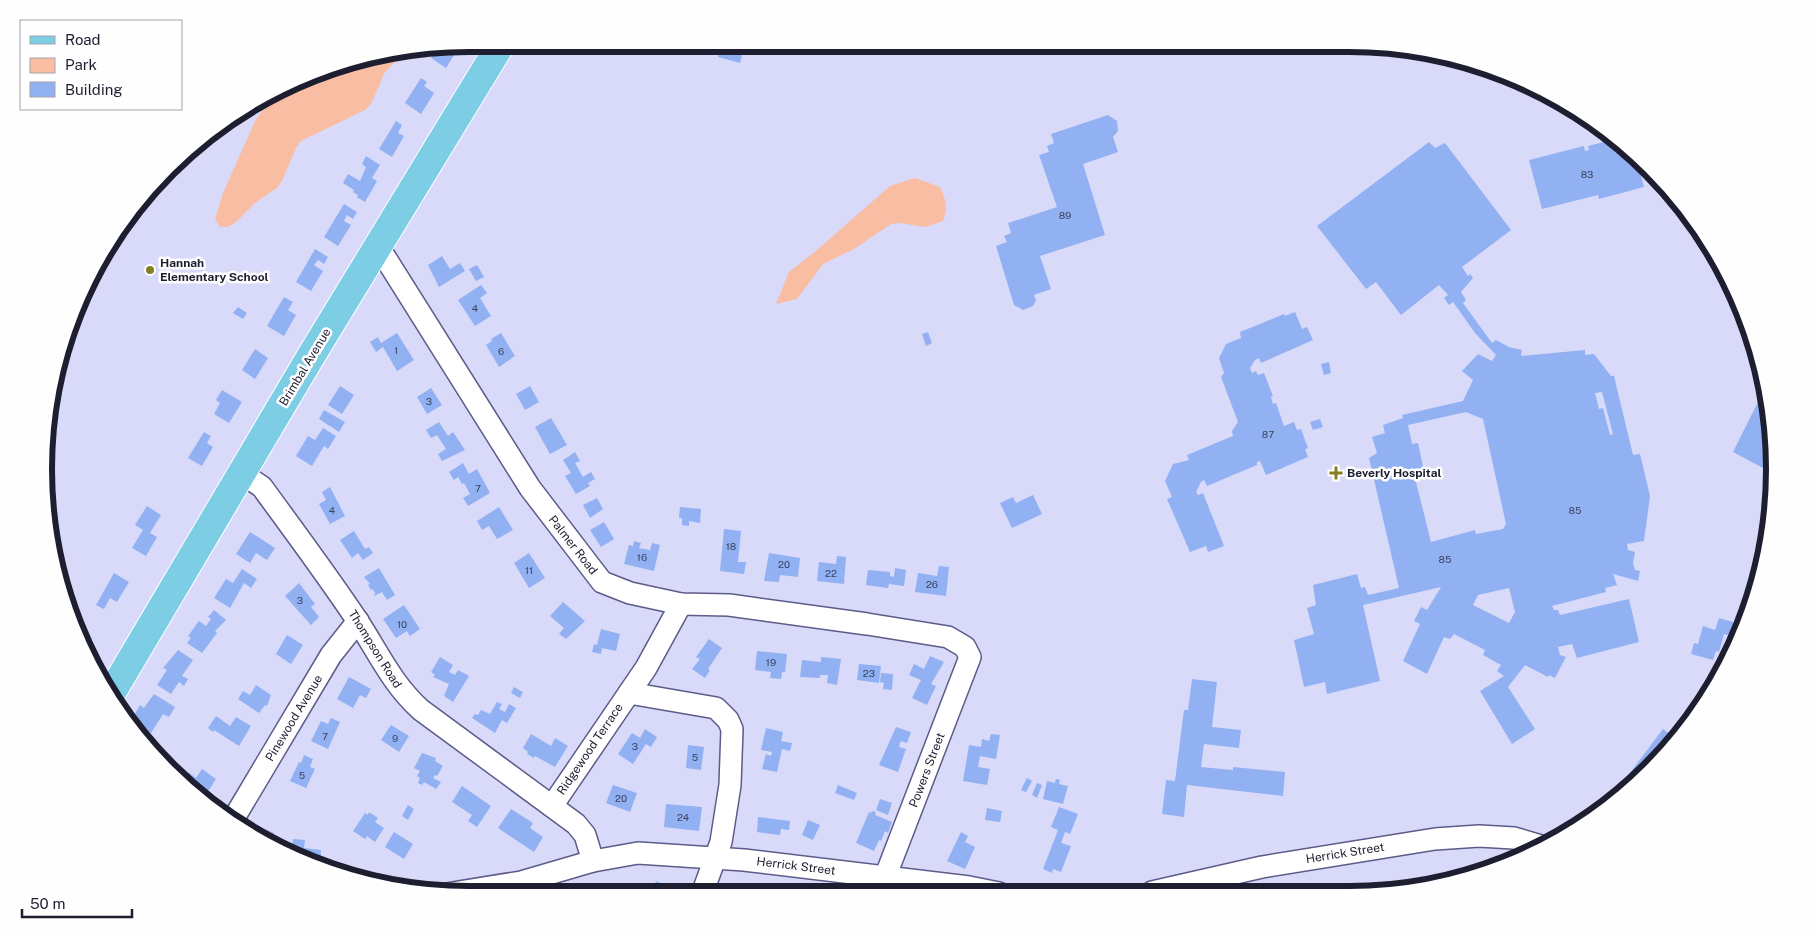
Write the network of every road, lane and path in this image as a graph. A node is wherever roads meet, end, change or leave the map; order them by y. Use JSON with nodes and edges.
{"nodes":[{"id":1,"x":496,"y":52,"type":"edge"},
{"id":2,"x":378,"y":246,"type":"junction"},
{"id":3,"x":243,"y":474,"type":"junction"},
{"id":4,"x":681,"y":604,"type":"junction"},
{"id":5,"x":358,"y":621,"type":"junction"},
{"id":6,"x":965,"y":647,"type":"joint"},
{"id":7,"x":114,"y":688,"type":"edge"},
{"id":8,"x":629,"y":693,"type":"junction"},
{"id":9,"x":552,"y":806,"type":"junction"},
{"id":10,"x":236,"y":815,"type":"edge"},
{"id":11,"x":1532,"y":843,"type":"edge"},
{"id":12,"x":715,"y":858,"type":"junction"},
{"id":13,"x":593,"y":861,"type":"junction"},
{"id":14,"x":883,"y":885,"type":"edge"},
{"id":15,"x":527,"y":886,"type":"edge"},
{"id":16,"x":705,"y":886,"type":"edge"},
{"id":17,"x":926,"y":886,"type":"edge"},
{"id":18,"x":1178,"y":886,"type":"edge"}],
"edges":[{"from":1,"to":2,"type":"main road","name":"Brimbal Avenue"},
{"from":2,"to":3,"type":"main road","name":"Brimbal Avenue"},
{"from":2,"to":4,"type":"street","name":"Palmer Road"},
{"from":3,"to":5,"type":"street","name":"Thompson Road"},
{"from":3,"to":7,"type":"main road","name":"Brimbal Avenue"},
{"from":4,"to":6,"type":"street","name":"Palmer Road"},
{"from":4,"to":8,"type":"street","name":"Ridgewood Terrace"},
{"from":5,"to":9,"type":"street","name":"Thompson Road"},
{"from":5,"to":10,"type":"street","name":"Pinewood Avenue"},
{"from":6,"to":14,"type":"street","name":"Powers Street"},
{"from":8,"to":9,"type":"street","name":"Ridgewood Terrace"},
{"from":8,"to":12,"type":"street","name":"Ridgewood Terrace"},
{"from":9,"to":13,"type":"street","name":"Thompson Road"},
{"from":11,"to":18,"type":"street","name":"Herrick Street"},
{"from":12,"to":13,"type":"street","name":"Herrick Street"},
{"from":12,"to":14,"type":"street","name":"Herrick Street"},
{"from":12,"to":16,"type":"street","name":"Ridgewood Terrace"},
{"from":13,"to":15,"type":"street","name":"Herrick Street"},
{"from":14,"to":17,"type":"street","name":"Herrick Street"}]}
